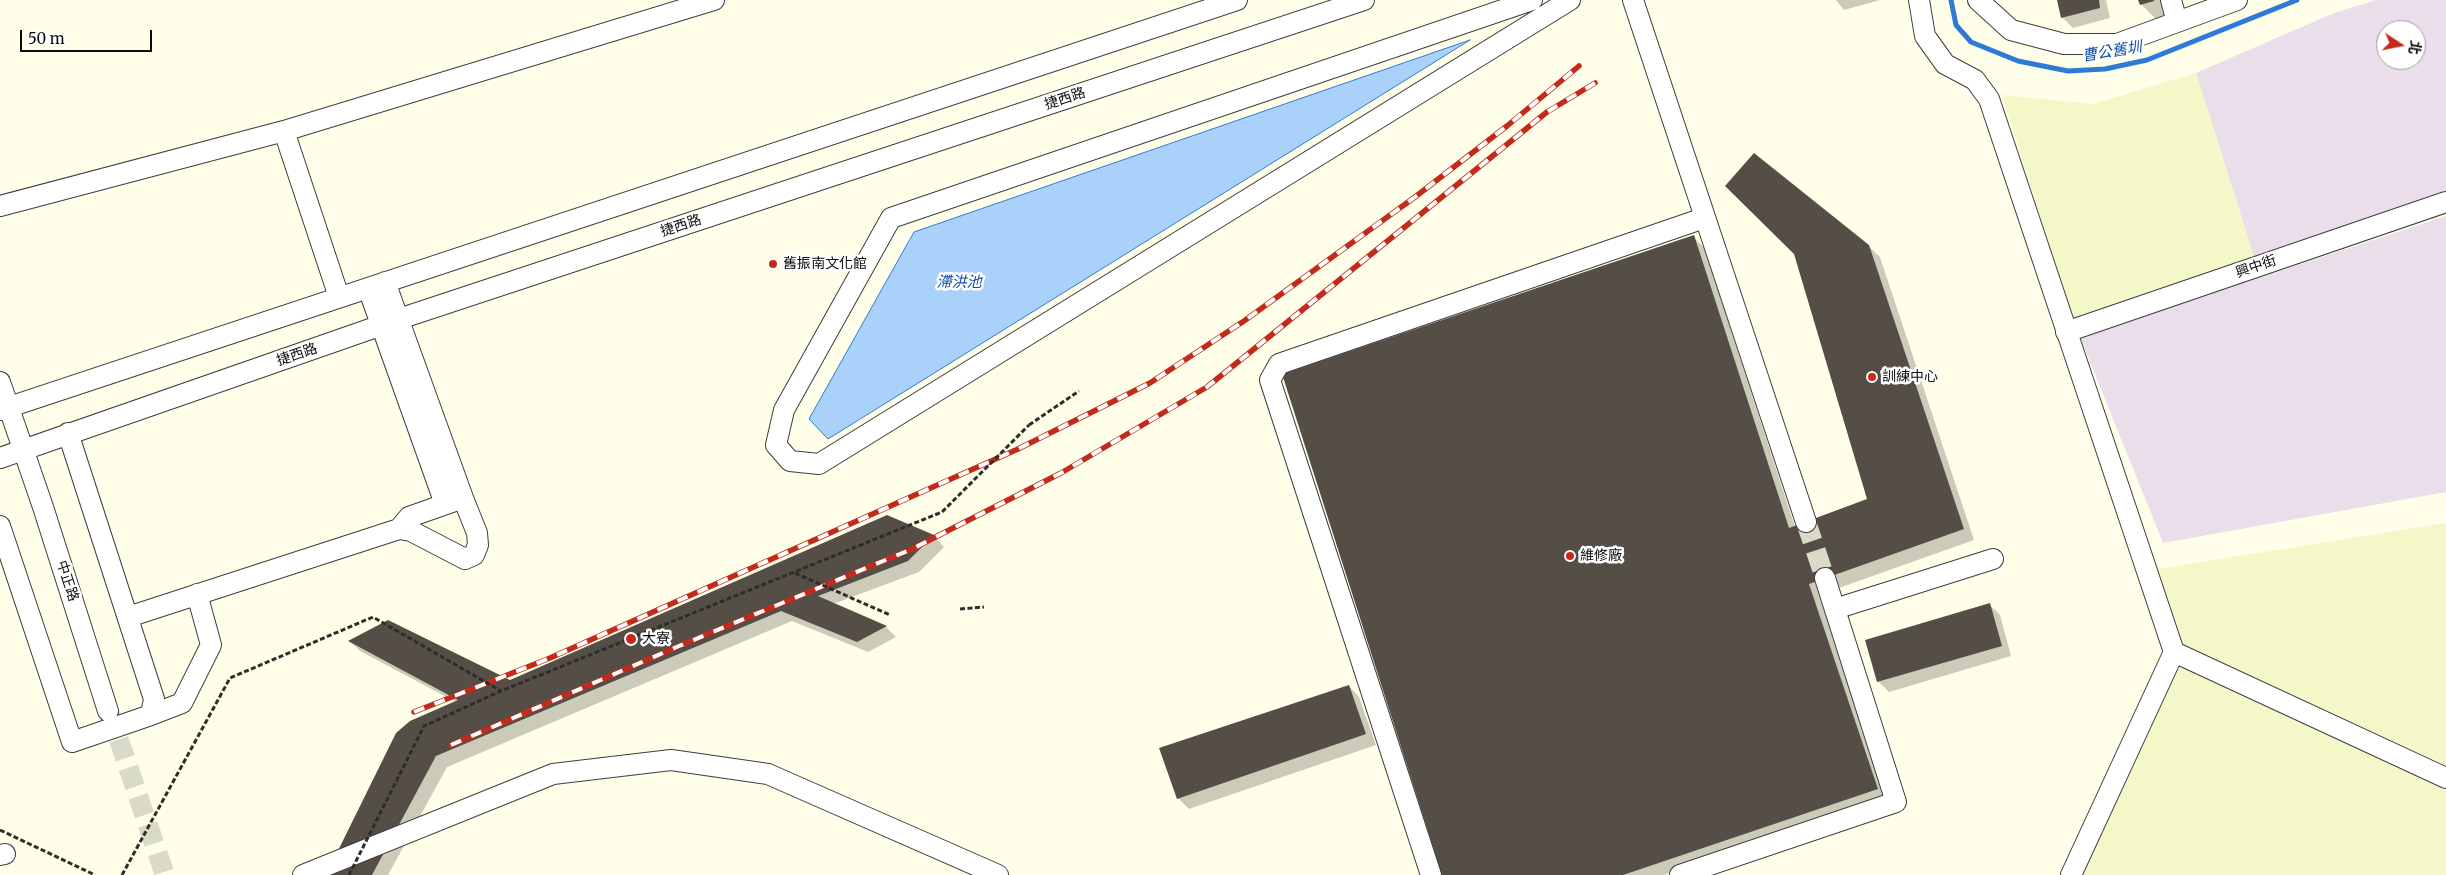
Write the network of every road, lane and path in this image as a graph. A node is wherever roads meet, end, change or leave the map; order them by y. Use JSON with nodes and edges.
{"nodes":[{"id":1,"x":714,"y":0,"type":"edge"},
{"id":2,"x":1237,"y":0,"type":"edge"},
{"id":3,"x":1364,"y":0,"type":"edge"},
{"id":4,"x":1532,"y":0,"type":"edge"},
{"id":5,"x":1570,"y":0,"type":"edge"},
{"id":6,"x":1633,"y":0,"type":"edge"},
{"id":7,"x":1919,"y":0,"type":"edge"},
{"id":8,"x":1978,"y":0,"type":"edge"},
{"id":9,"x":2171,"y":0,"type":"edge"},
{"id":10,"x":2237,"y":0,"type":"edge"},
{"id":11,"x":2177,"y":22,"type":"junction"},
{"id":12,"x":284,"y":130,"type":"junction"},
{"id":13,"x":2446,"y":202,"type":"edge"},
{"id":14,"x":0,"y":206,"type":"edge"},
{"id":15,"x":1704,"y":218,"type":"junction"},
{"id":16,"x":376,"y":285,"type":"junction"},
{"id":17,"x":339,"y":297,"type":"junction"},
{"id":18,"x":390,"y":322,"type":"junction"},
{"id":19,"x":2066,"y":332,"type":"junction"},
{"id":20,"x":0,"y":382,"type":"edge"},
{"id":21,"x":1079,"y":391,"type":"dead end"},
{"id":22,"x":4,"y":408,"type":"edge"},
{"id":23,"x":68,"y":433,"type":"junction"},
{"id":24,"x":24,"y":450,"type":"junction"},
{"id":25,"x":0,"y":458,"type":"edge"},
{"id":26,"x":454,"y":501,"type":"junction"},
{"id":27,"x":1806,"y":522,"type":"tunnel mouth"},
{"id":28,"x":0,"y":526,"type":"edge"},
{"id":29,"x":399,"y":529,"type":"junction"},
{"id":30,"x":1993,"y":558,"type":"dead end"},
{"id":31,"x":795,"y":573,"type":"junction"},
{"id":32,"x":1825,"y":578,"type":"tunnel mouth"},
{"id":33,"x":197,"y":594,"type":"junction"},
{"id":34,"x":984,"y":607,"type":"dead end"},
{"id":35,"x":960,"y":609,"type":"dead end"},
{"id":36,"x":1835,"y":609,"type":"junction"},
{"id":37,"x":890,"y":615,"type":"dead end"},
{"id":38,"x":128,"y":616,"type":"junction"},
{"id":39,"x":2174,"y":652,"type":"junction"},
{"id":40,"x":501,"y":691,"type":"junction"},
{"id":41,"x":108,"y":711,"type":"tunnel mouth"},
{"id":42,"x":151,"y":715,"type":"junction"},
{"id":43,"x":2446,"y":778,"type":"edge"},
{"id":44,"x":0,"y":830,"type":"edge"},
{"id":45,"x":95,"y":875,"type":"edge"},
{"id":46,"x":122,"y":875,"type":"edge"},
{"id":47,"x":303,"y":875,"type":"edge"},
{"id":48,"x":349,"y":875,"type":"edge"},
{"id":49,"x":998,"y":875,"type":"edge"},
{"id":50,"x":1432,"y":875,"type":"edge"},
{"id":51,"x":1680,"y":875,"type":"edge"},
{"id":52,"x":2071,"y":875,"type":"edge"}],
"edges":[{"from":1,"to":12,"type":"street"},
{"from":2,"to":16,"type":"street"},
{"from":3,"to":18,"type":"street","name":"捷西路"},
{"from":4,"to":5,"type":"street"},
{"from":6,"to":15,"type":"street"},
{"from":7,"to":19,"type":"street"},
{"from":8,"to":11,"type":"street"},
{"from":9,"to":11,"type":"street"},
{"from":10,"to":11,"type":"street"},
{"from":12,"to":14,"type":"street"},
{"from":12,"to":17,"type":"street"},
{"from":13,"to":19,"type":"street","name":"興中街"},
{"from":15,"to":27,"type":"street"},
{"from":15,"to":50,"type":"street"},
{"from":16,"to":17,"type":"street"},
{"from":16,"to":18,"type":"street"},
{"from":17,"to":22,"type":"street"},
{"from":18,"to":23,"type":"street","name":"捷西路"},
{"from":18,"to":26,"type":"street"},
{"from":19,"to":39,"type":"street"},
{"from":20,"to":22,"type":"street"},
{"from":21,"to":31,"type":"path","bridge":true},
{"from":22,"to":24,"type":"street","name":"中正路"},
{"from":23,"to":24,"type":"street","name":"捷西路"},
{"from":23,"to":38,"type":"street"},
{"from":24,"to":25,"type":"street","name":"捷西路"},
{"from":24,"to":41,"type":"street","name":"中正路"},
{"from":26,"to":29,"type":"street"},
{"from":26,"to":29,"type":"street"},
{"from":28,"to":42,"type":"street"},
{"from":29,"to":33,"type":"street"},
{"from":30,"to":36,"type":"street"},
{"from":31,"to":37,"type":"path","bridge":true},
{"from":31,"to":40,"type":"path","bridge":true},
{"from":32,"to":36,"type":"street"},
{"from":33,"to":38,"type":"street"},
{"from":33,"to":42,"type":"street"},
{"from":34,"to":35,"type":"path"},
{"from":36,"to":51,"type":"street"},
{"from":38,"to":42,"type":"street"},
{"from":39,"to":43,"type":"street"},
{"from":39,"to":52,"type":"street"},
{"from":40,"to":46,"type":"path","bridge":true},
{"from":40,"to":48,"type":"path","bridge":true},
{"from":44,"to":45,"type":"path"},
{"from":47,"to":49,"type":"street"}]}
